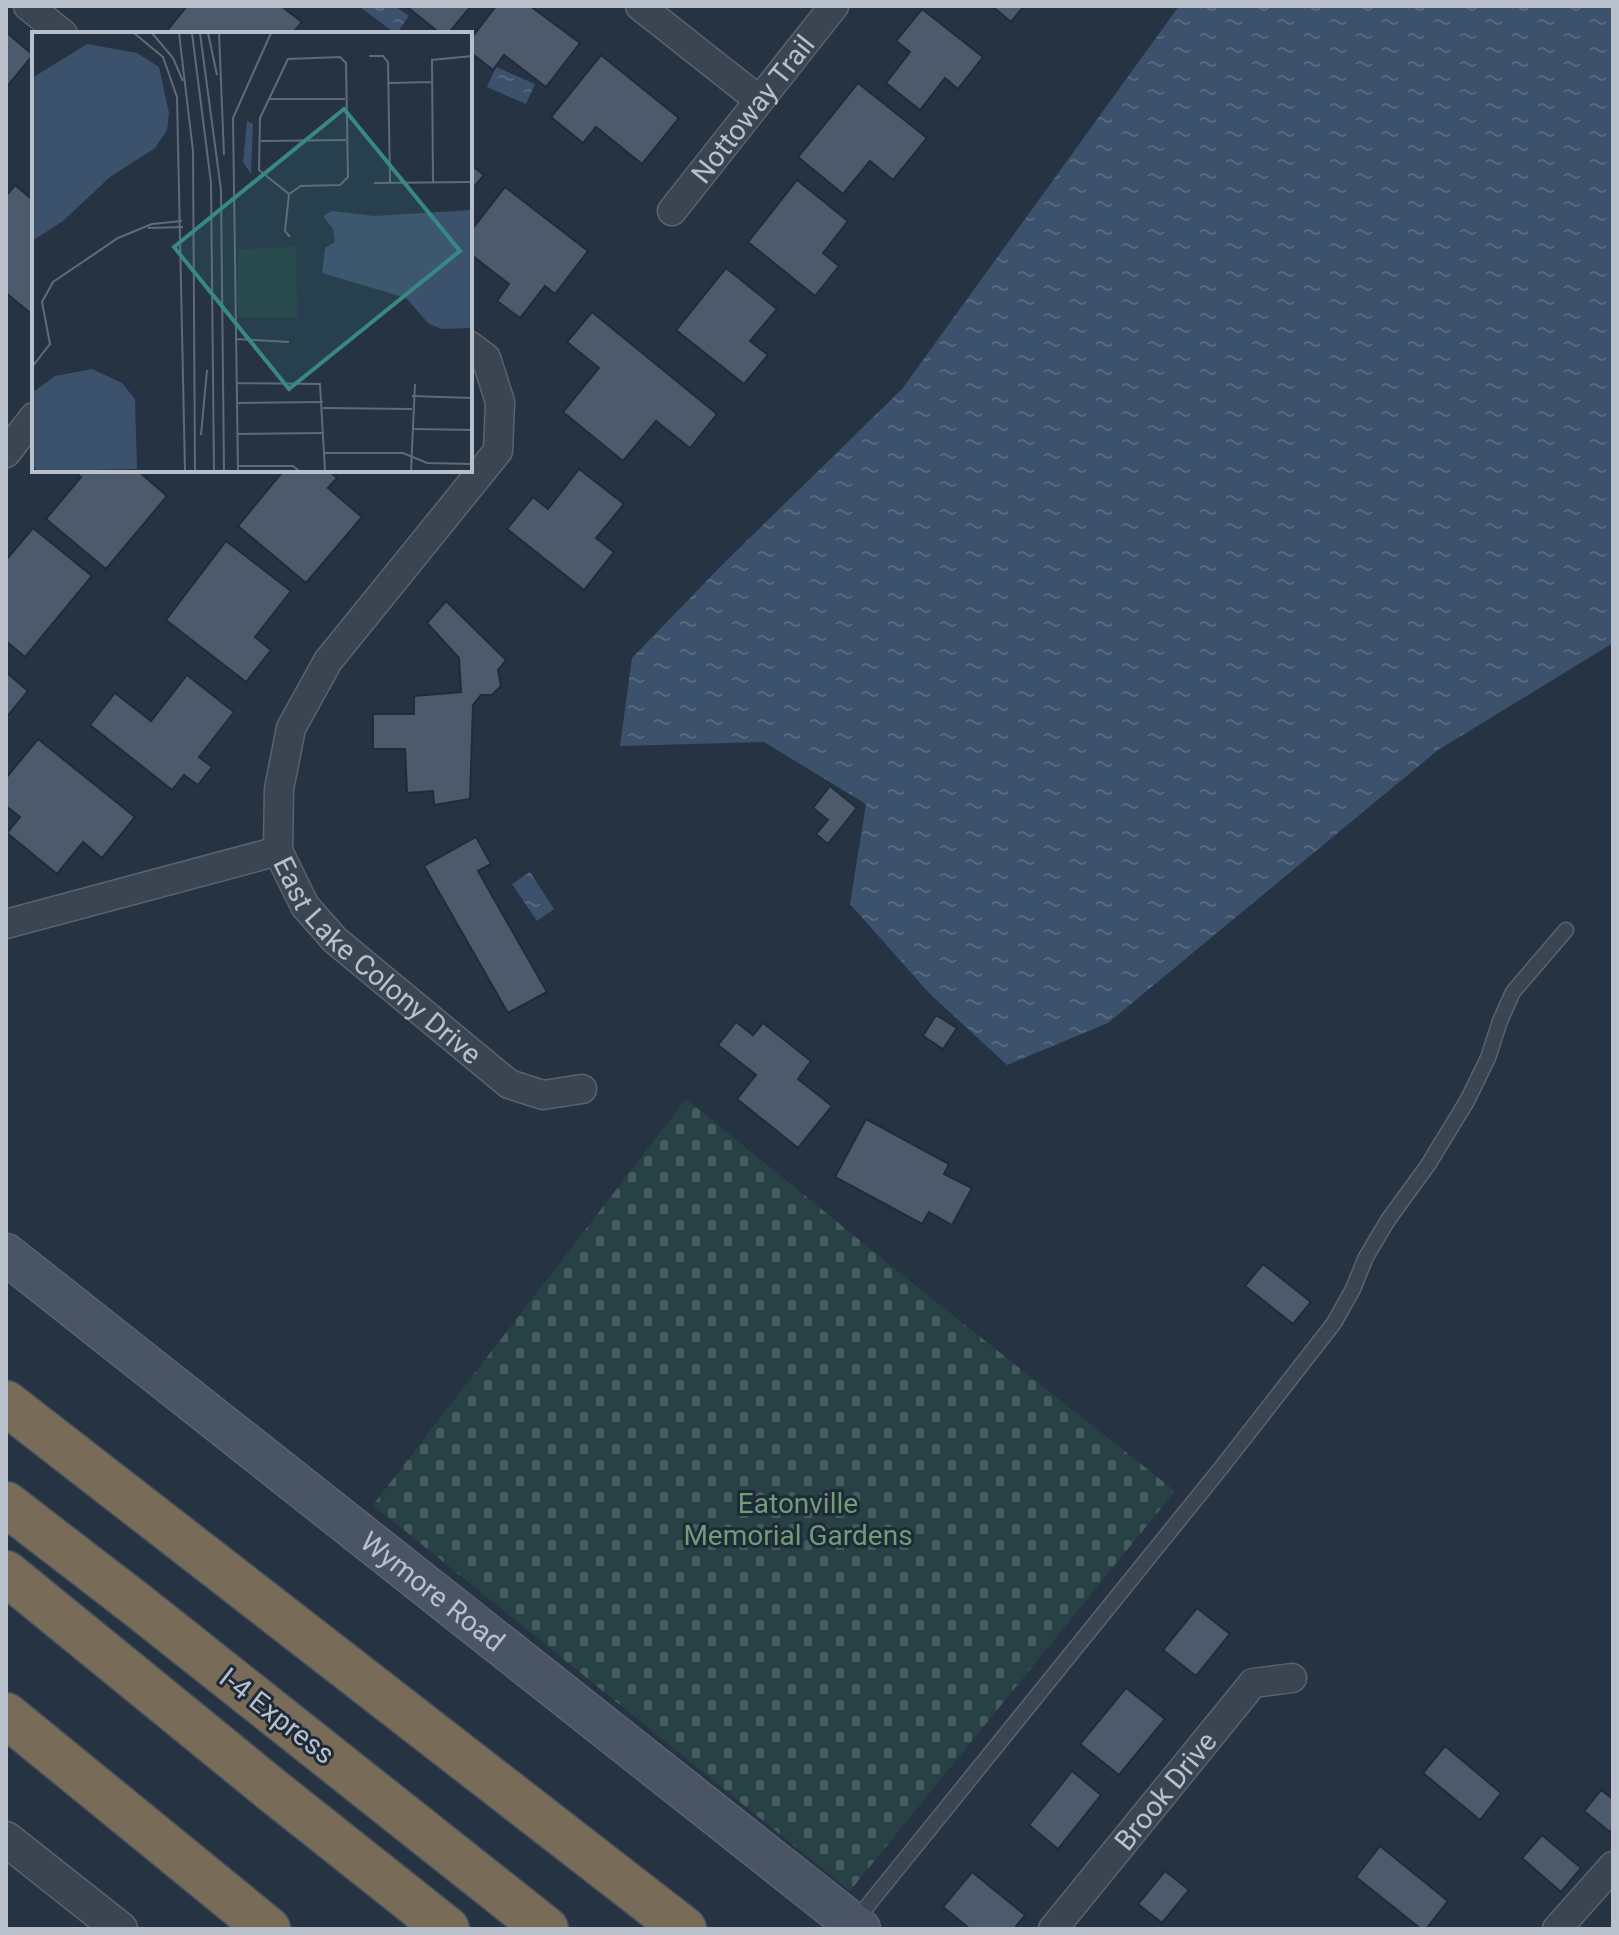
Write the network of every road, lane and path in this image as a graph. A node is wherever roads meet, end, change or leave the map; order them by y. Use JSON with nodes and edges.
{"nodes":[{"id":1,"x":28,"y":6,"type":"edge"},
{"id":2,"x":640,"y":6,"type":"edge"},
{"id":3,"x":834,"y":6,"type":"edge"},
{"id":4,"x":60,"y":32,"type":"edge"},
{"id":5,"x":759,"y":100,"type":"junction"},
{"id":6,"x":672,"y":211,"type":"dead end"},
{"id":7,"x":472,"y":348,"type":"edge"},
{"id":8,"x":32,"y":420,"type":"edge"},
{"id":9,"x":6,"y":453,"type":"edge"},
{"id":10,"x":278,"y":851,"type":"junction"},
{"id":11,"x":6,"y":924,"type":"edge"},
{"id":12,"x":1566,"y":930,"type":"dead end"},
{"id":13,"x":582,"y":1089,"type":"dead end"},
{"id":14,"x":6,"y":1254,"type":"edge"},
{"id":15,"x":6,"y":1374,"type":"edge"},
{"id":16,"x":6,"y":1403,"type":"edge"},
{"id":17,"x":62,"y":1446,"type":"junction"},
{"id":18,"x":6,"y":1504,"type":"edge"},
{"id":19,"x":6,"y":1573,"type":"edge"},
{"id":20,"x":1292,"y":1678,"type":"dead end"},
{"id":21,"x":6,"y":1715,"type":"edge"},
{"id":22,"x":6,"y":1839,"type":"edge"},
{"id":23,"x":1613,"y":1866,"type":"edge"},
{"id":24,"x":857,"y":1926,"type":"edge"},
{"id":25,"x":120,"y":1929,"type":"edge"},
{"id":26,"x":268,"y":1929,"type":"edge"},
{"id":27,"x":447,"y":1929,"type":"edge"},
{"id":28,"x":546,"y":1929,"type":"edge"},
{"id":29,"x":684,"y":1929,"type":"edge"},
{"id":30,"x":1053,"y":1929,"type":"edge"},
{"id":31,"x":1557,"y":1929,"type":"edge"}],
"edges":[{"from":1,"to":4,"type":"street"},
{"from":2,"to":5,"type":"street"},
{"from":3,"to":5,"type":"street","name":"Nottoway Trail"},
{"from":5,"to":6,"type":"street","name":"Nottoway Trail"},
{"from":7,"to":10,"type":"street","name":"East Lake Colony Drive"},
{"from":8,"to":9,"type":"street"},
{"from":10,"to":11,"type":"street"},
{"from":10,"to":13,"type":"street","name":"East Lake Colony Drive"},
{"from":12,"to":24,"type":"lane"},
{"from":14,"to":24,"type":"main road","name":"Wymore Road"},
{"from":15,"to":17,"type":"highway"},
{"from":16,"to":17,"type":"highway"},
{"from":17,"to":29,"type":"highway"},
{"from":18,"to":28,"type":"highway","name":"I-4 Express"},
{"from":19,"to":27,"type":"highway"},
{"from":20,"to":30,"type":"street","name":"Brook Drive"},
{"from":21,"to":26,"type":"highway"},
{"from":22,"to":25,"type":"street"},
{"from":23,"to":31,"type":"street"}]}
